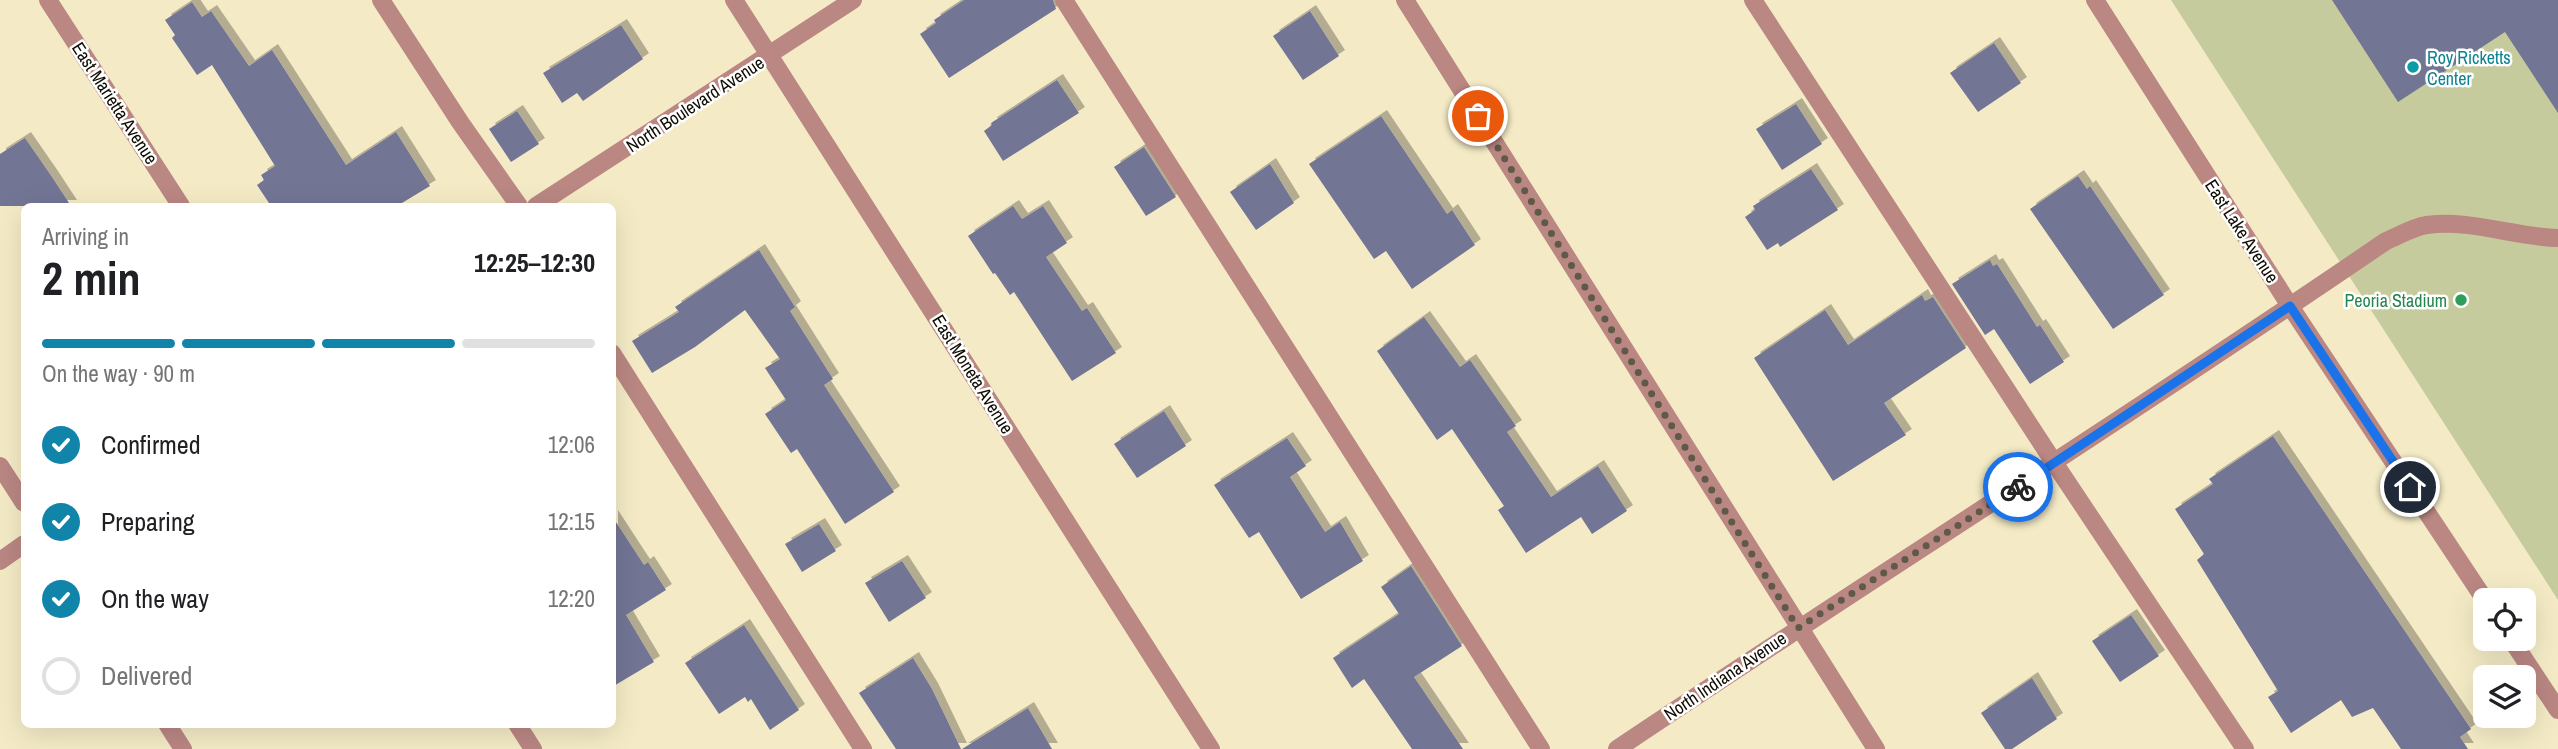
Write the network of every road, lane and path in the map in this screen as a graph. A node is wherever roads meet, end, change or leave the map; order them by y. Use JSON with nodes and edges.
{"nodes":[{"id":1,"x":48,"y":0,"type":"edge"},
{"id":2,"x":381,"y":0,"type":"edge"},
{"id":3,"x":734,"y":0,"type":"edge"},
{"id":4,"x":853,"y":0,"type":"edge"},
{"id":5,"x":1064,"y":0,"type":"edge"},
{"id":6,"x":1405,"y":0,"type":"edge"},
{"id":7,"x":1753,"y":0,"type":"edge"},
{"id":8,"x":2095,"y":0,"type":"edge"},
{"id":9,"x":769,"y":55,"type":"junction"},
{"id":10,"x":179,"y":203,"type":"edge"},
{"id":11,"x":517,"y":203,"type":"edge"},
{"id":12,"x":541,"y":203,"type":"edge"},
{"id":13,"x":2558,"y":238,"type":"edge"},
{"id":14,"x":2290,"y":306,"type":"junction"},
{"id":15,"x":616,"y":359,"type":"edge"},
{"id":16,"x":2055,"y":464,"type":"junction"},
{"id":17,"x":0,"y":466,"type":"edge"},
{"id":18,"x":21,"y":498,"type":"edge"},
{"id":19,"x":21,"y":546,"type":"edge"},
{"id":20,"x":0,"y":561,"type":"edge"},
{"id":21,"x":2477,"y":588,"type":"edge"},
{"id":22,"x":1798,"y":628,"type":"junction"},
{"id":23,"x":2519,"y":651,"type":"edge"},
{"id":24,"x":2558,"y":710,"type":"edge"},
{"id":25,"x":170,"y":728,"type":"edge"},
{"id":26,"x":520,"y":728,"type":"edge"},
{"id":27,"x":183,"y":749,"type":"edge"},
{"id":28,"x":533,"y":749,"type":"edge"},
{"id":29,"x":863,"y":749,"type":"edge"},
{"id":30,"x":1212,"y":749,"type":"edge"},
{"id":31,"x":1541,"y":749,"type":"edge"},
{"id":32,"x":1617,"y":749,"type":"edge"},
{"id":33,"x":1876,"y":749,"type":"edge"},
{"id":34,"x":2245,"y":749,"type":"edge"}],
"edges":[{"from":1,"to":10,"type":"street","name":"East Marietta Avenue"},
{"from":2,"to":11,"type":"street"},
{"from":3,"to":9,"type":"street","name":"East Moneta Avenue"},
{"from":4,"to":9,"type":"street","name":"North Boulevard Avenue"},
{"from":5,"to":31,"type":"street"},
{"from":6,"to":22,"type":"street"},
{"from":7,"to":16,"type":"street"},
{"from":8,"to":14,"type":"street","name":"East Lake Avenue"},
{"from":9,"to":12,"type":"street","name":"North Boulevard Avenue"},
{"from":9,"to":30,"type":"street","name":"East Moneta Avenue"},
{"from":13,"to":14,"type":"street","name":"North Indiana Avenue"},
{"from":14,"to":16,"type":"street","name":"North Indiana Avenue"},
{"from":14,"to":21,"type":"street","name":"East Lake Avenue"},
{"from":15,"to":29,"type":"street"},
{"from":16,"to":22,"type":"street","name":"North Indiana Avenue"},
{"from":16,"to":34,"type":"street"},
{"from":17,"to":18,"type":"street"},
{"from":19,"to":20,"type":"street"},
{"from":22,"to":32,"type":"street","name":"North Indiana Avenue"},
{"from":22,"to":33,"type":"street"},
{"from":23,"to":24,"type":"street"},
{"from":25,"to":27,"type":"street"},
{"from":26,"to":28,"type":"street"}]}
